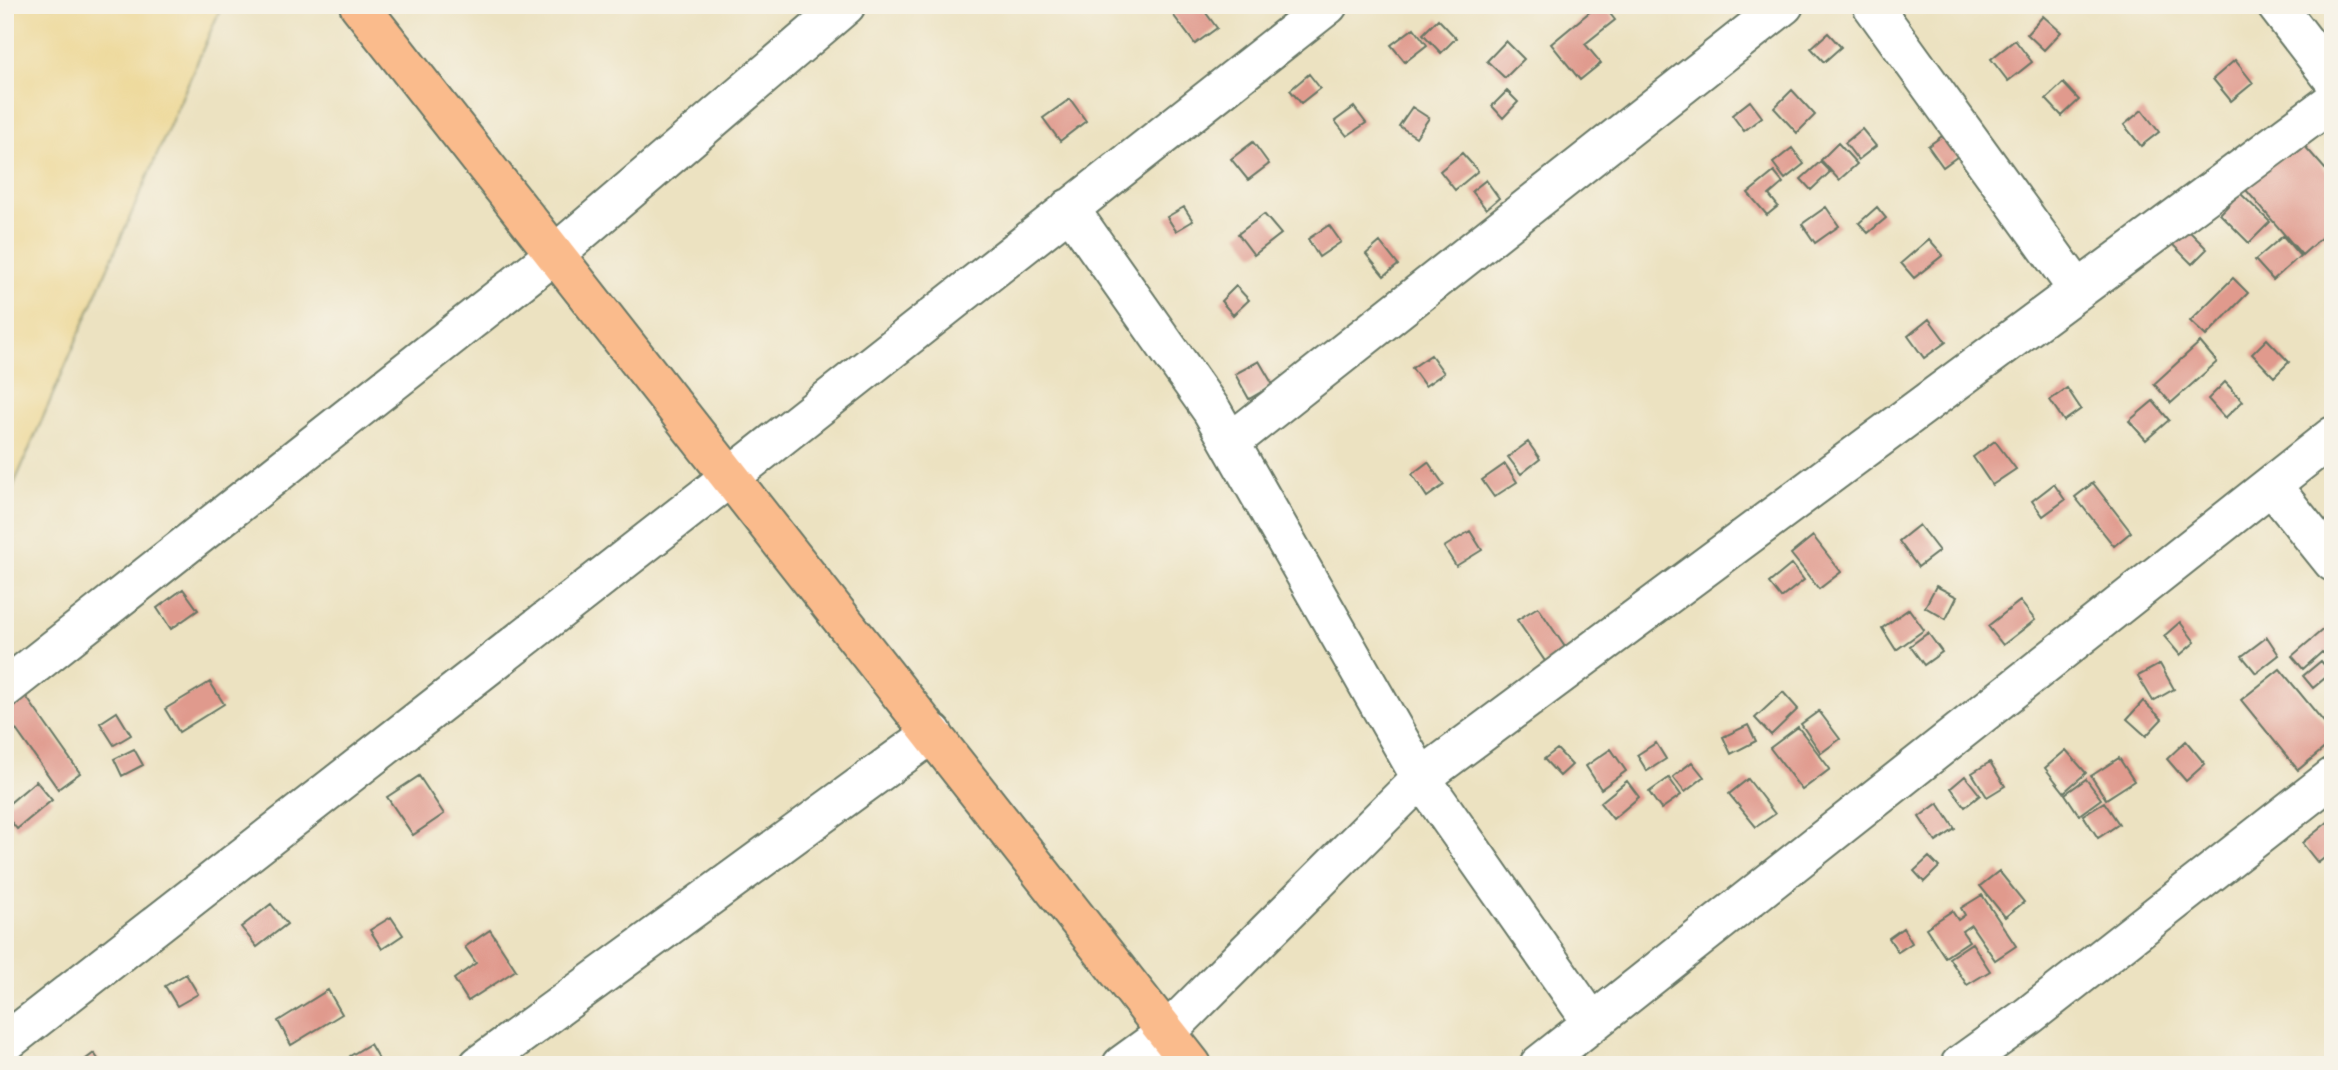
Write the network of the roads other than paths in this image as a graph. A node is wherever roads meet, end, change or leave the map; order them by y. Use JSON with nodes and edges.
{"nodes":[{"id":1,"x":359,"y":5,"type":"edge"},
{"id":2,"x":846,"y":5,"type":"edge"},
{"id":3,"x":1328,"y":5,"type":"edge"},
{"id":4,"x":1784,"y":5,"type":"edge"},
{"id":5,"x":1872,"y":5,"type":"edge"},
{"id":6,"x":2276,"y":5,"type":"edge"},
{"id":7,"x":2333,"y":79,"type":"edge"},
{"id":8,"x":2333,"y":101,"type":"edge"},
{"id":9,"x":1069,"y":208,"type":"junction"},
{"id":10,"x":555,"y":254,"type":"junction"},
{"id":11,"x":2078,"y":290,"type":"junction"},
{"id":12,"x":2333,"y":436,"type":"edge"},
{"id":13,"x":1231,"y":442,"type":"junction"},
{"id":14,"x":730,"y":477,"type":"junction"},
{"id":15,"x":2271,"y":485,"type":"junction"},
{"id":16,"x":2333,"y":562,"type":"edge"},
{"id":17,"x":5,"y":688,"type":"edge"},
{"id":18,"x":933,"y":733,"type":"junction"},
{"id":19,"x":2333,"y":777,"type":"edge"},
{"id":20,"x":1421,"y":778,"type":"junction"},
{"id":21,"x":1592,"y":1021,"type":"junction"},
{"id":22,"x":1166,"y":1033,"type":"junction"},
{"id":23,"x":5,"y":1043,"type":"edge"},
{"id":24,"x":479,"y":1065,"type":"edge"},
{"id":25,"x":1122,"y":1065,"type":"edge"},
{"id":26,"x":1192,"y":1065,"type":"edge"},
{"id":27,"x":1539,"y":1065,"type":"edge"},
{"id":28,"x":1960,"y":1065,"type":"edge"}],
"edges":[{"from":1,"to":10,"type":"main road"},
{"from":2,"to":10,"type":"street"},
{"from":3,"to":9,"type":"street"},
{"from":4,"to":13,"type":"street"},
{"from":5,"to":11,"type":"street"},
{"from":6,"to":7,"type":"street"},
{"from":8,"to":11,"type":"street"},
{"from":9,"to":13,"type":"street"},
{"from":9,"to":14,"type":"street"},
{"from":10,"to":14,"type":"main road"},
{"from":10,"to":17,"type":"street"},
{"from":11,"to":20,"type":"street"},
{"from":12,"to":15,"type":"street"},
{"from":13,"to":20,"type":"street"},
{"from":14,"to":18,"type":"main road"},
{"from":14,"to":23,"type":"street"},
{"from":15,"to":16,"type":"street"},
{"from":15,"to":21,"type":"street"},
{"from":18,"to":22,"type":"main road"},
{"from":18,"to":24,"type":"street"},
{"from":19,"to":28,"type":"street"},
{"from":20,"to":21,"type":"street"},
{"from":20,"to":22,"type":"street"},
{"from":21,"to":27,"type":"street"},
{"from":22,"to":25,"type":"street"},
{"from":22,"to":26,"type":"main road"}]}
